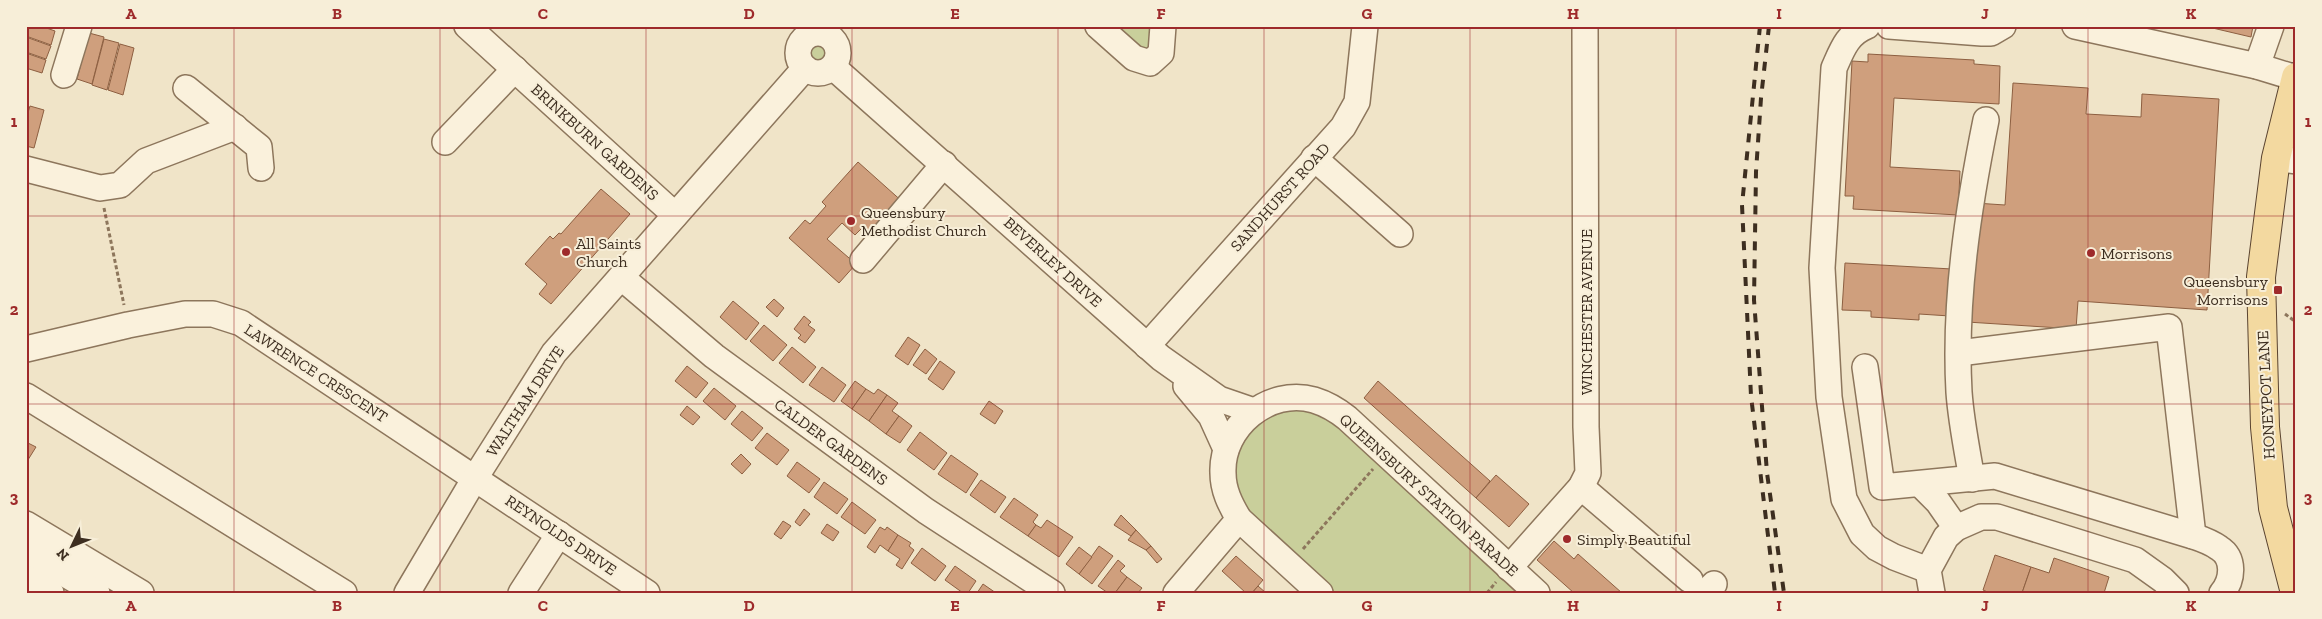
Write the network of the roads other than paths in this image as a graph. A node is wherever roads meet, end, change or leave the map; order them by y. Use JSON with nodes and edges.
{"nodes":[{"id":1,"x":79,"y":26,"type":"edge"},
{"id":2,"x":467,"y":26,"type":"edge"},
{"id":3,"x":1098,"y":26,"type":"edge"},
{"id":4,"x":1163,"y":26,"type":"edge"},
{"id":5,"x":1365,"y":26,"type":"edge"},
{"id":6,"x":1585,"y":26,"type":"edge"},
{"id":7,"x":1867,"y":26,"type":"edge"},
{"id":8,"x":1889,"y":26,"type":"edge"},
{"id":9,"x":2075,"y":26,"type":"edge"},
{"id":10,"x":2271,"y":26,"type":"edge"},
{"id":11,"x":1999,"y":27,"type":"edge"},
{"id":12,"x":837,"y":32,"type":"edge"},
{"id":13,"x":795,"y":33,"type":"edge"},
{"id":14,"x":2257,"y":66,"type":"junction"},
{"id":15,"x":833,"y":67,"type":"junction"},
{"id":16,"x":805,"y":68,"type":"junction"},
{"id":17,"x":515,"y":69,"type":"junction"},
{"id":18,"x":64,"y":74,"type":"dead end"},
{"id":19,"x":2296,"y":78,"type":"edge"},
{"id":20,"x":186,"y":88,"type":"dead end"},
{"id":21,"x":1986,"y":120,"type":"dead end"},
{"id":22,"x":235,"y":127,"type":"junction"},
{"id":23,"x":445,"y":142,"type":"dead end"},
{"id":24,"x":1314,"y":158,"type":"junction"},
{"id":25,"x":2286,"y":159,"type":"edge"},
{"id":26,"x":944,"y":164,"type":"junction"},
{"id":27,"x":261,"y":168,"type":"dead end"},
{"id":28,"x":26,"y":169,"type":"edge"},
{"id":29,"x":675,"y":215,"type":"junction"},
{"id":30,"x":1400,"y":234,"type":"dead end"},
{"id":31,"x":863,"y":260,"type":"dead end"},
{"id":32,"x":621,"y":277,"type":"junction"},
{"id":33,"x":26,"y":349,"type":"edge"},
{"id":34,"x":1154,"y":352,"type":"junction"},
{"id":35,"x":1959,"y":353,"type":"junction"},
{"id":36,"x":1865,"y":367,"type":"dead end"},
{"id":37,"x":26,"y":396,"type":"edge"},
{"id":38,"x":1254,"y":411,"type":"junction"},
{"id":39,"x":1226,"y":449,"type":"junction"},
{"id":40,"x":475,"y":478,"type":"junction"},
{"id":41,"x":1972,"y":479,"type":"junction"},
{"id":42,"x":1921,"y":485,"type":"junction"},
{"id":43,"x":1576,"y":493,"type":"junction"},
{"id":44,"x":1240,"y":519,"type":"junction"},
{"id":45,"x":26,"y":524,"type":"edge"},
{"id":46,"x":1956,"y":528,"type":"junction"},
{"id":47,"x":559,"y":534,"type":"junction"},
{"id":48,"x":2193,"y":536,"type":"junction"},
{"id":49,"x":26,"y":551,"type":"edge"},
{"id":50,"x":1509,"y":568,"type":"junction"},
{"id":51,"x":26,"y":578,"type":"edge"},
{"id":52,"x":1930,"y":581,"type":"edge"},
{"id":53,"x":1697,"y":587,"type":"edge"},
{"id":54,"x":51,"y":593,"type":"edge"},
{"id":55,"x":97,"y":593,"type":"edge"},
{"id":56,"x":141,"y":593,"type":"edge"},
{"id":57,"x":344,"y":593,"type":"edge"},
{"id":58,"x":407,"y":593,"type":"edge"},
{"id":59,"x":521,"y":593,"type":"edge"},
{"id":60,"x":647,"y":593,"type":"edge"},
{"id":61,"x":1052,"y":593,"type":"edge"},
{"id":62,"x":1176,"y":593,"type":"edge"},
{"id":63,"x":1320,"y":593,"type":"edge"},
{"id":64,"x":1537,"y":593,"type":"edge"},
{"id":65,"x":2176,"y":593,"type":"edge"},
{"id":66,"x":2222,"y":593,"type":"edge"},
{"id":67,"x":2295,"y":593,"type":"edge"}],
"edges":[{"from":1,"to":18,"type":"street"},
{"from":2,"to":17,"type":"street","name":"BRINKBURN GARDENS"},
{"from":3,"to":4,"type":"street"},
{"from":5,"to":24,"type":"street","name":"SANDHURST ROAD"},
{"from":6,"to":43,"type":"street","name":"WINCHESTER AVENUE"},
{"from":7,"to":52,"type":"street"},
{"from":8,"to":11,"type":"street"},
{"from":9,"to":14,"type":"street"},
{"from":10,"to":14,"type":"street"},
{"from":12,"to":13,"type":"street"},
{"from":12,"to":15,"type":"street"},
{"from":13,"to":16,"type":"street"},
{"from":14,"to":19,"type":"street"},
{"from":15,"to":16,"type":"street"},
{"from":15,"to":26,"type":"street","name":"BEVERLEY DRIVE"},
{"from":16,"to":29,"type":"street","name":"WALTHAM DRIVE"},
{"from":17,"to":23,"type":"street"},
{"from":17,"to":29,"type":"street","name":"BRINKBURN GARDENS"},
{"from":19,"to":25,"type":"main road","name":"HONEYPOT LANE"},
{"from":20,"to":22,"type":"street"},
{"from":21,"to":35,"type":"street"},
{"from":22,"to":27,"type":"street"},
{"from":22,"to":28,"type":"street"},
{"from":24,"to":30,"type":"street"},
{"from":24,"to":34,"type":"street","name":"SANDHURST ROAD"},
{"from":25,"to":67,"type":"main road","name":"HONEYPOT LANE"},
{"from":26,"to":31,"type":"street"},
{"from":26,"to":34,"type":"street","name":"BEVERLEY DRIVE"},
{"from":29,"to":32,"type":"street","name":"WALTHAM DRIVE"},
{"from":32,"to":40,"type":"street","name":"WALTHAM DRIVE"},
{"from":32,"to":61,"type":"street","name":"CALDER GARDENS"},
{"from":33,"to":40,"type":"street","name":"LAWRENCE CRESCENT"},
{"from":34,"to":38,"type":"street","name":"BEVERLEY DRIVE"},
{"from":34,"to":39,"type":"street","name":"BEVERLEY DRIVE"},
{"from":35,"to":41,"type":"street"},
{"from":35,"to":48,"type":"street"},
{"from":36,"to":42,"type":"street"},
{"from":37,"to":57,"type":"street"},
{"from":38,"to":39,"type":"street","name":"QUEENSBURY STATION PARADE"},
{"from":38,"to":50,"type":"street","name":"QUEENSBURY STATION PARADE"},
{"from":39,"to":44,"type":"street","name":"QUEENSBURY STATION PARADE"},
{"from":40,"to":47,"type":"street","name":"REYNOLDS DRIVE"},
{"from":40,"to":58,"type":"street","name":"WALTHAM DRIVE"},
{"from":41,"to":42,"type":"street"},
{"from":41,"to":48,"type":"street"},
{"from":42,"to":46,"type":"street"},
{"from":43,"to":50,"type":"street","name":"WINCHESTER AVENUE"},
{"from":43,"to":53,"type":"street"},
{"from":44,"to":62,"type":"street"},
{"from":44,"to":63,"type":"street","name":"QUEENSBURY STATION PARADE"},
{"from":45,"to":56,"type":"street"},
{"from":46,"to":52,"type":"street"},
{"from":46,"to":65,"type":"street"},
{"from":47,"to":59,"type":"street"},
{"from":47,"to":60,"type":"street","name":"REYNOLDS DRIVE"},
{"from":48,"to":66,"type":"street"},
{"from":49,"to":55,"type":"street"},
{"from":50,"to":64,"type":"street","name":"QUEENSBURY STATION PARADE"},
{"from":51,"to":54,"type":"street"}]}
